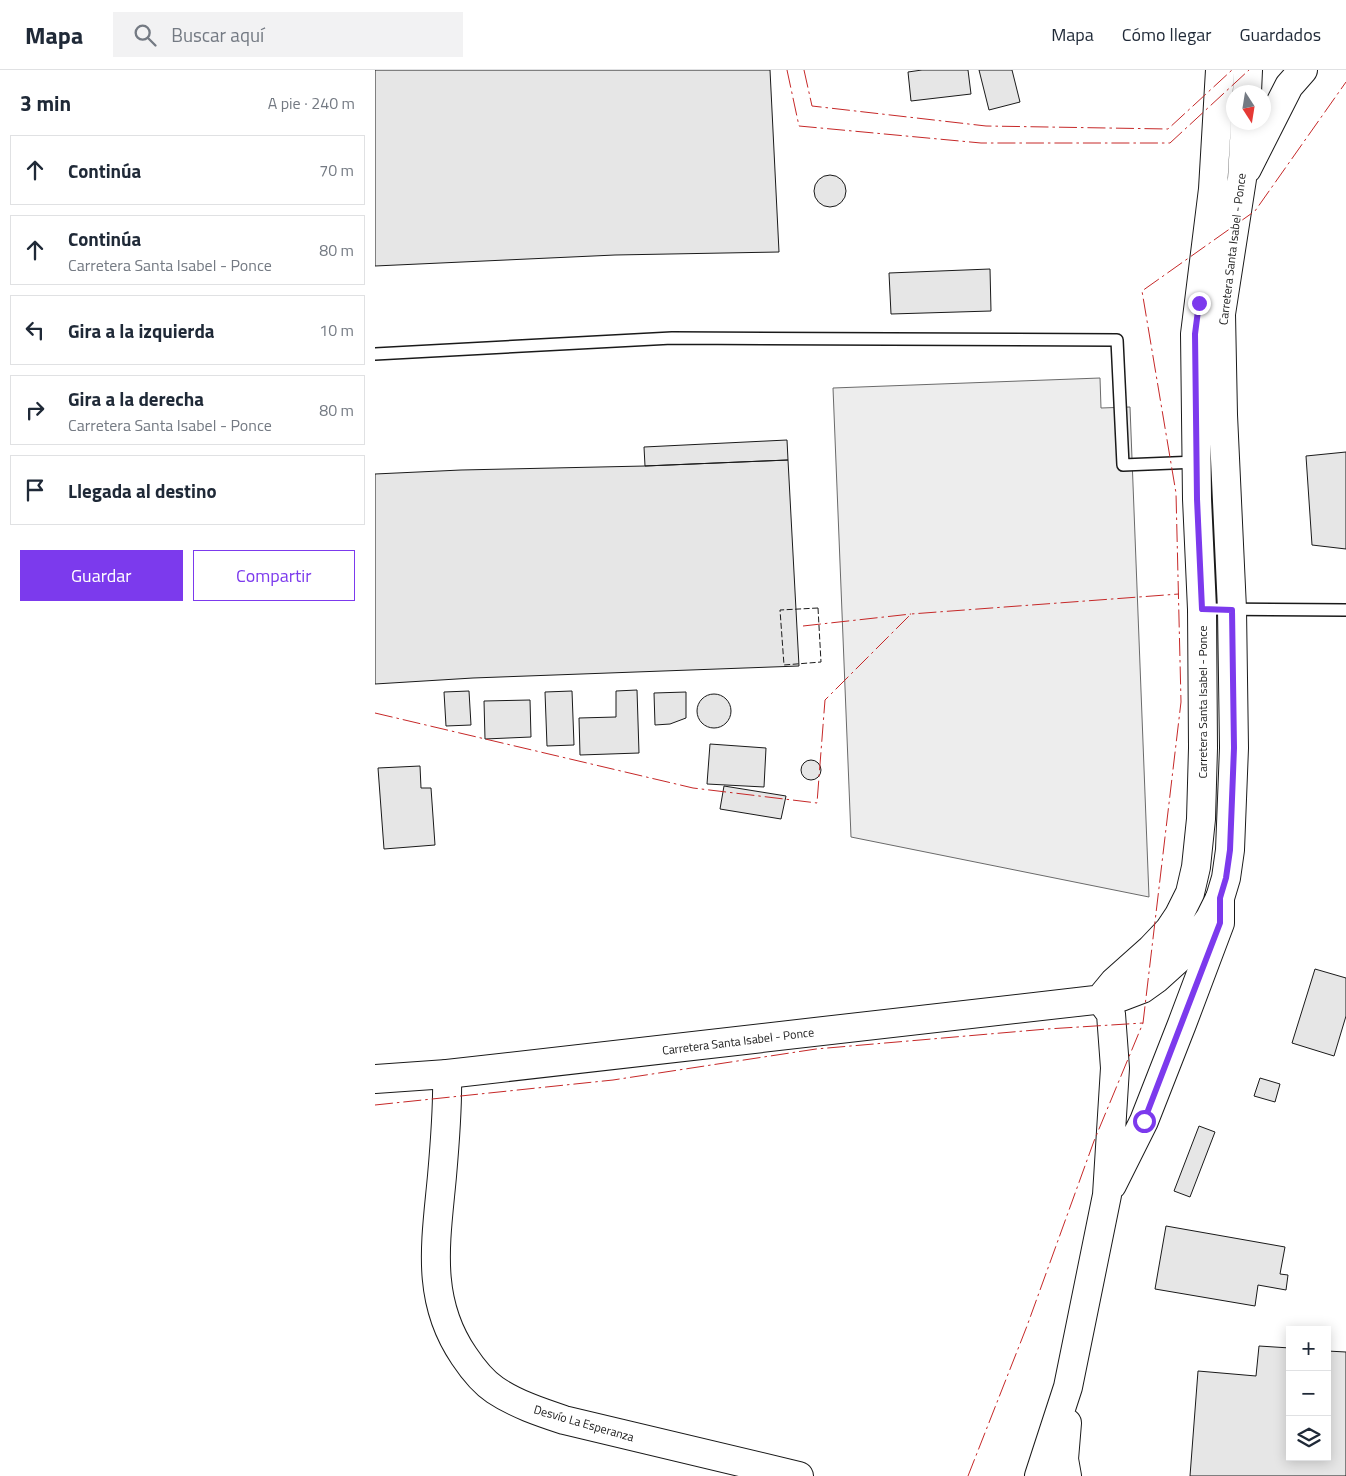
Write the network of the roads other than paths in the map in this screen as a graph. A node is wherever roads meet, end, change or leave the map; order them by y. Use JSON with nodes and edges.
{"nodes":[{"id":1,"x":1220,"y":70,"type":"edge"},
{"id":2,"x":1248,"y":70,"type":"edge"},
{"id":3,"x":1303,"y":70,"type":"edge"},
{"id":4,"x":1247,"y":85,"type":"edge"},
{"id":5,"x":1245,"y":130,"type":"edge"},
{"id":6,"x":1242,"y":179,"type":"junction"},
{"id":7,"x":375,"y":354,"type":"edge"},
{"id":8,"x":1197,"y":462,"type":"junction"},
{"id":9,"x":1202,"y":609,"type":"junction"},
{"id":10,"x":1232,"y":610,"type":"junction"},
{"id":11,"x":1346,"y":610,"type":"edge"},
{"id":12,"x":1220,"y":898,"type":"junction"},
{"id":13,"x":1100,"y":999,"type":"junction"},
{"id":14,"x":447,"y":1074,"type":"junction"},
{"id":15,"x":375,"y":1079,"type":"edge"},
{"id":16,"x":1107,"y":1195,"type":"junction"},
{"id":17,"x":1068,"y":1387,"type":"junction"},
{"id":18,"x":799,"y":1476,"type":"edge"},
{"id":19,"x":1039,"y":1476,"type":"edge"},
{"id":20,"x":1067,"y":1476,"type":"edge"}],
"edges":[{"from":1,"to":8,"type":"main road","name":"Carretera Santa Isabel - Ponce"},
{"from":2,"to":4,"type":"main road"},
{"from":3,"to":6,"type":"main road"},
{"from":5,"to":6,"type":"main road","name":"Carretera Santa Isabel - Ponce"},
{"from":6,"to":10,"type":"main road","name":"Carretera Santa Isabel - Ponce"},
{"from":7,"to":8,"type":"lane"},
{"from":8,"to":9,"type":"main road","name":"Carretera Santa Isabel - Ponce"},
{"from":9,"to":10,"type":"lane"},
{"from":9,"to":13,"type":"main road","name":"Carretera Santa Isabel - Ponce"},
{"from":10,"to":11,"type":"lane"},
{"from":10,"to":12,"type":"main road","name":"Carretera Santa Isabel - Ponce"},
{"from":12,"to":13,"type":"main road","name":"Carretera Santa Isabel - Ponce"},
{"from":12,"to":16,"type":"main road"},
{"from":13,"to":14,"type":"main road","name":"Carretera Santa Isabel - Ponce"},
{"from":13,"to":16,"type":"main road"},
{"from":14,"to":15,"type":"main road","name":"Carretera Santa Isabel - Ponce"},
{"from":14,"to":18,"type":"main road","name":"Desvío La Esperanza"},
{"from":16,"to":17,"type":"main road"},
{"from":17,"to":19,"type":"main road"},
{"from":17,"to":20,"type":"main road"}]}
